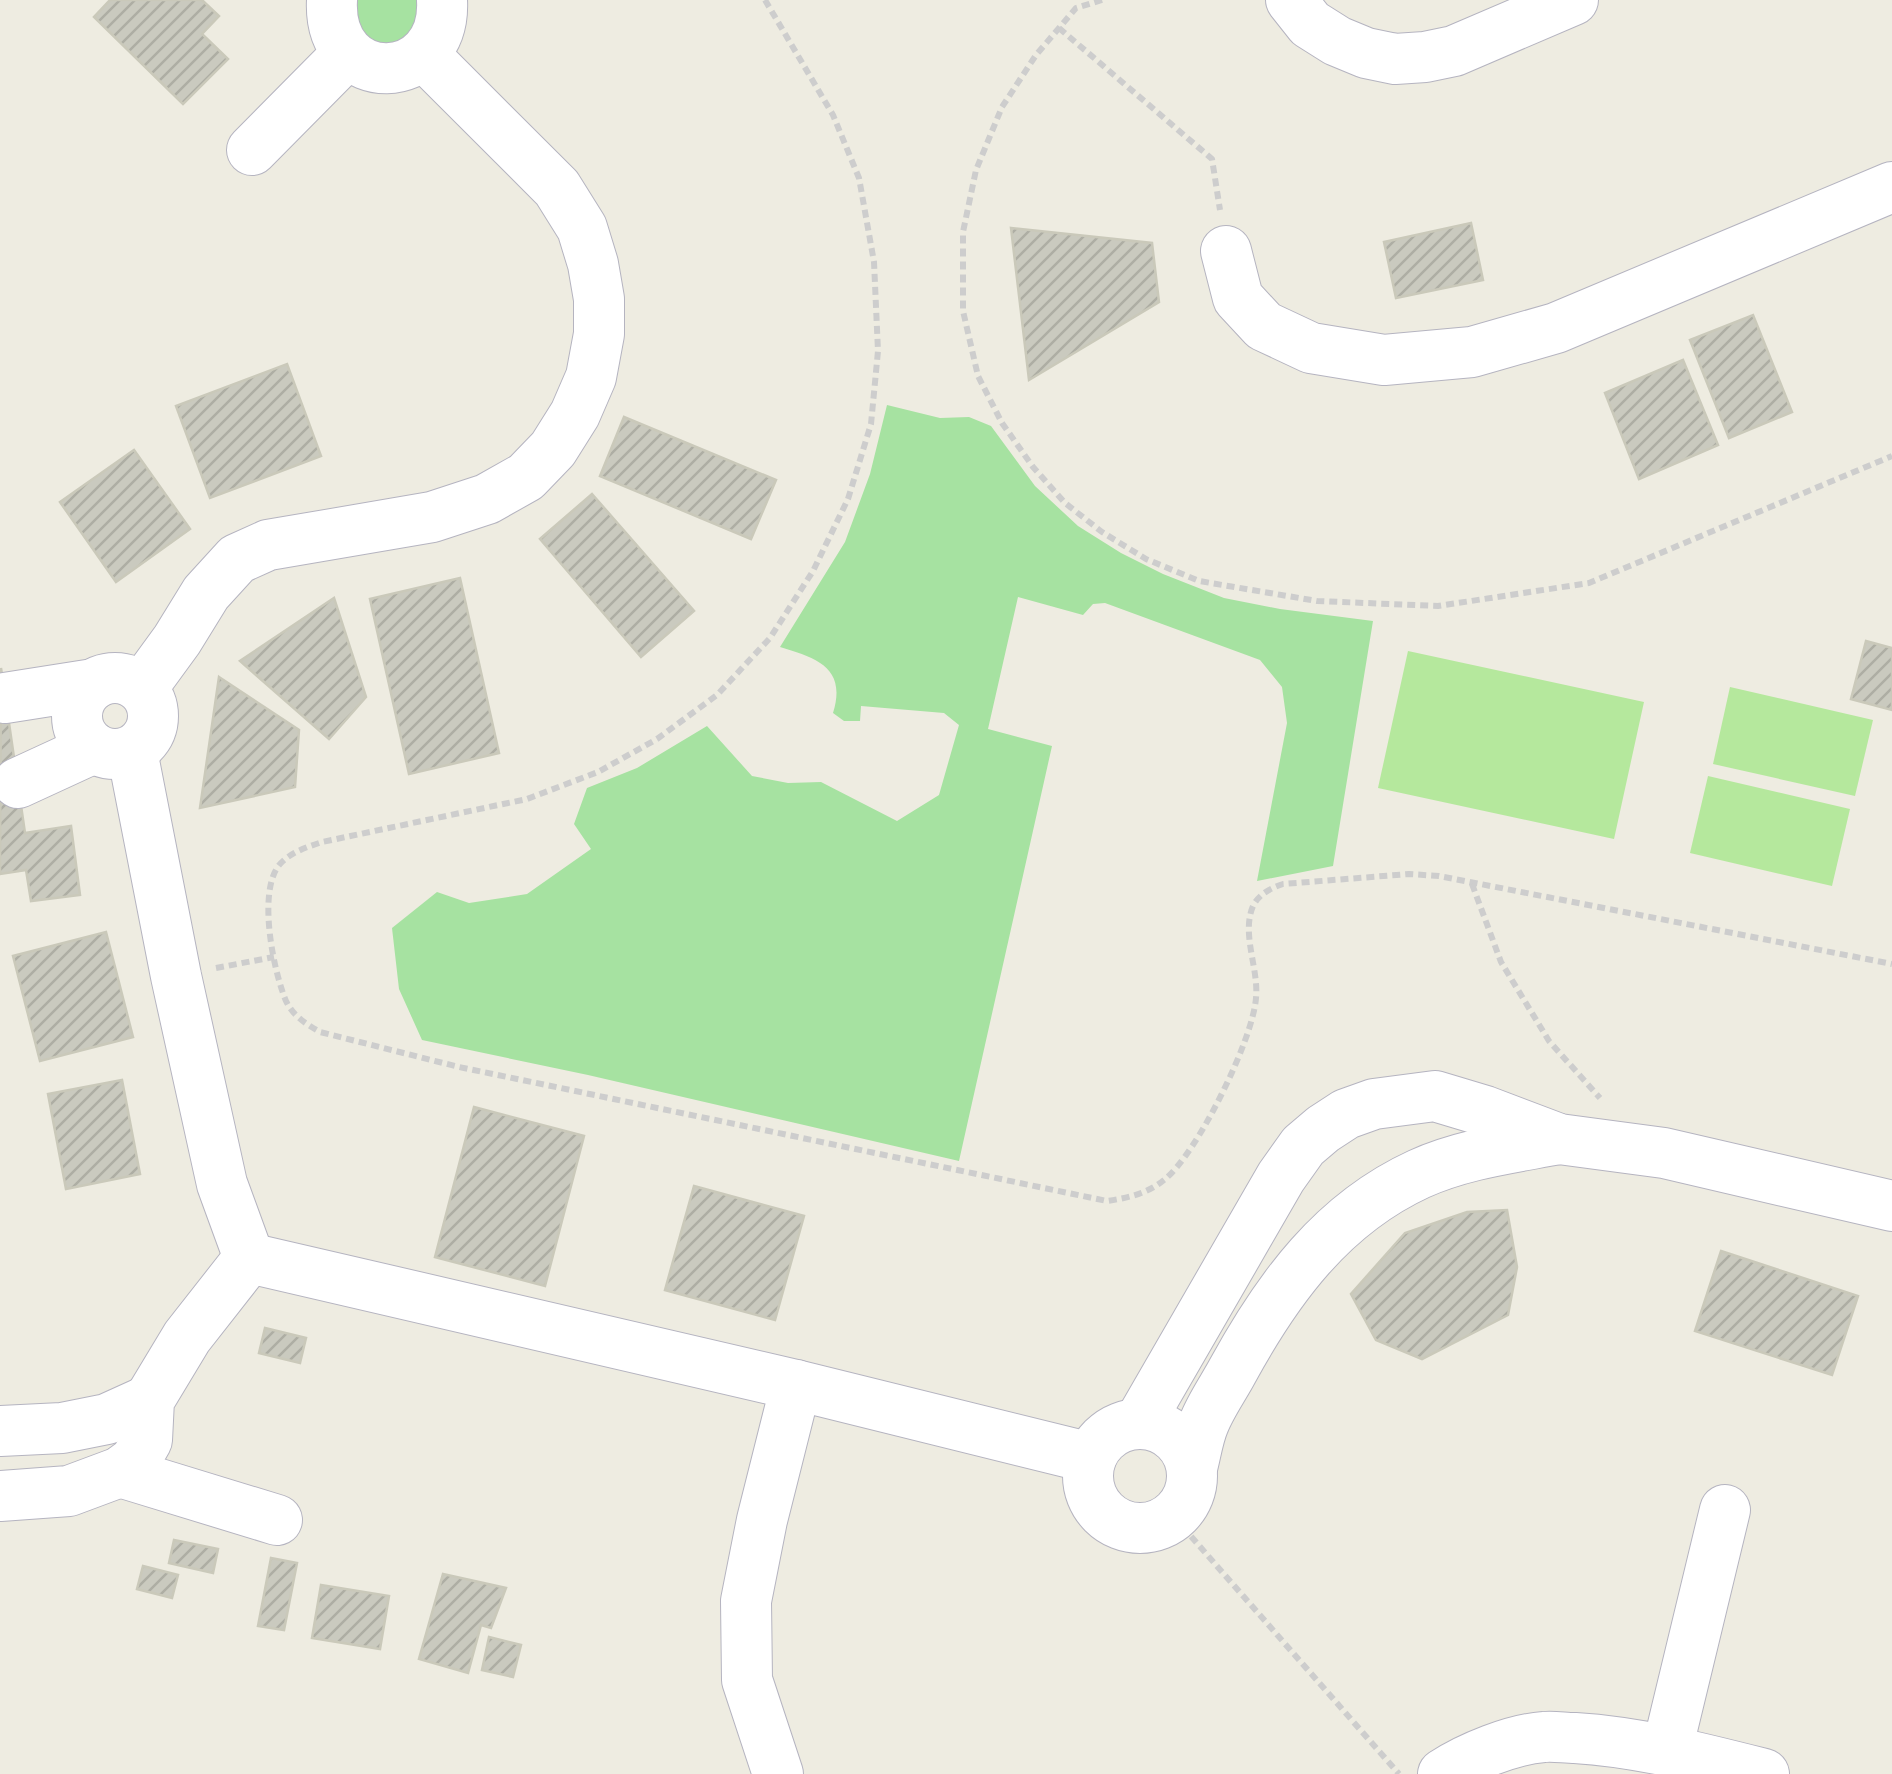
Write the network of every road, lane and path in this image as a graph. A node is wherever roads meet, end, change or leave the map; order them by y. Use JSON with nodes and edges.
{"nodes":[{"id":1,"x":332,"y":0,"type":"edge"},
{"id":2,"x":442,"y":0,"type":"edge"},
{"id":3,"x":764,"y":0,"type":"edge"},
{"id":4,"x":1102,"y":0,"type":"edge"},
{"id":5,"x":1291,"y":0,"type":"edge"},
{"id":6,"x":1573,"y":0,"type":"edge"},
{"id":7,"x":1075,"y":4,"type":"edge"},
{"id":8,"x":1059,"y":28,"type":"junction"},
{"id":9,"x":348,"y":53,"type":"junction"},
{"id":10,"x":424,"y":55,"type":"junction"},
{"id":11,"x":252,"y":150,"type":"dead end"},
{"id":12,"x":1892,"y":187,"type":"edge"},
{"id":13,"x":1226,"y":252,"type":"joint"},
{"id":14,"x":1892,"y":456,"type":"edge"},
{"id":15,"x":118,"y":686,"type":"junction"},
{"id":16,"x":6,"y":698,"type":"dead end"},
{"id":17,"x":112,"y":750,"type":"junction"},
{"id":18,"x":18,"y":783,"type":"dead end"},
{"id":19,"x":1471,"y":883,"type":"junction"},
{"id":20,"x":274,"y":957,"type":"junction"},
{"id":21,"x":1892,"y":964,"type":"edge"},
{"id":22,"x":176,"y":976,"type":"junction"},
{"id":23,"x":1612,"y":1108,"type":"dead end"},
{"id":24,"x":1559,"y":1138,"type":"junction"},
{"id":25,"x":1892,"y":1206,"type":"edge"},
{"id":26,"x":250,"y":1258,"type":"junction"},
{"id":27,"x":796,"y":1385,"type":"junction"},
{"id":28,"x":148,"y":1400,"type":"junction"},
{"id":29,"x":1139,"y":1424,"type":"junction"},
{"id":30,"x":0,"y":1430,"type":"edge"},
{"id":31,"x":1091,"y":1458,"type":"junction"},
{"id":32,"x":1192,"y":1468,"type":"junction"},
{"id":33,"x":120,"y":1472,"type":"junction"},
{"id":34,"x":0,"y":1496,"type":"edge"},
{"id":35,"x":1725,"y":1510,"type":"dead end"},
{"id":36,"x":1174,"y":1516,"type":"junction"},
{"id":37,"x":277,"y":1520,"type":"dead end"},
{"id":38,"x":1667,"y":1750,"type":"junction"},
{"id":39,"x":778,"y":1774,"type":"edge"},
{"id":40,"x":1399,"y":1774,"type":"edge"},
{"id":41,"x":1443,"y":1774,"type":"edge"},
{"id":42,"x":1764,"y":1774,"type":"edge"}],
"edges":[{"from":1,"to":9,"type":"street"},
{"from":2,"to":10,"type":"street"},
{"from":3,"to":20,"type":"path"},
{"from":4,"to":7,"type":"path"},
{"from":5,"to":6,"type":"street"},
{"from":7,"to":8,"type":"path"},
{"from":8,"to":13,"type":"path"},
{"from":8,"to":14,"type":"path"},
{"from":9,"to":10,"type":"street"},
{"from":9,"to":11,"type":"street"},
{"from":10,"to":15,"type":"street"},
{"from":12,"to":13,"type":"street"},
{"from":15,"to":16,"type":"street"},
{"from":15,"to":17,"type":"street"},
{"from":15,"to":17,"type":"street"},
{"from":17,"to":18,"type":"street"},
{"from":17,"to":22,"type":"street"},
{"from":19,"to":20,"type":"path"},
{"from":19,"to":21,"type":"path"},
{"from":19,"to":23,"type":"path"},
{"from":20,"to":22,"type":"path"},
{"from":22,"to":26,"type":"street"},
{"from":24,"to":25,"type":"street"},
{"from":24,"to":29,"type":"street"},
{"from":24,"to":32,"type":"street"},
{"from":26,"to":27,"type":"street"},
{"from":26,"to":28,"type":"street"},
{"from":27,"to":31,"type":"street"},
{"from":27,"to":39,"type":"street"},
{"from":28,"to":30,"type":"street"},
{"from":28,"to":33,"type":"street"},
{"from":29,"to":31,"type":"street"},
{"from":29,"to":32,"type":"street"},
{"from":31,"to":36,"type":"street"},
{"from":32,"to":36,"type":"street"},
{"from":33,"to":34,"type":"street"},
{"from":33,"to":37,"type":"street"},
{"from":35,"to":38,"type":"street"},
{"from":36,"to":40,"type":"path"},
{"from":38,"to":41,"type":"street"},
{"from":38,"to":42,"type":"street"}]}
